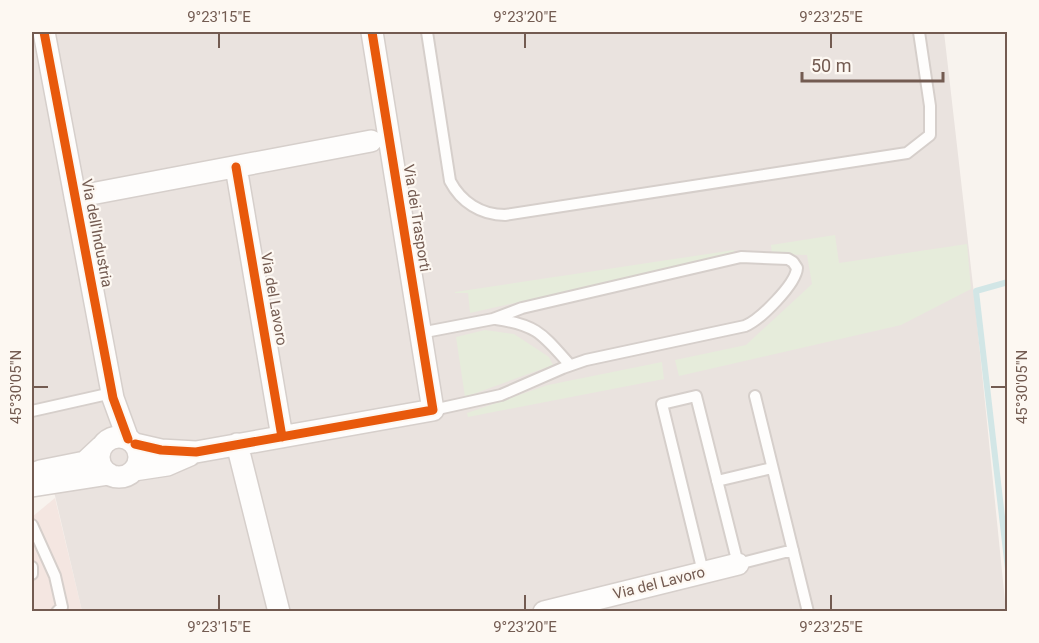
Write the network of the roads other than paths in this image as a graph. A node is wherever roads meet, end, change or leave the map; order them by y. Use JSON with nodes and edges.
{"nodes":[{"id":1,"x":44,"y":32,"type":"edge"},
{"id":2,"x":372,"y":32,"type":"edge"},
{"id":3,"x":427,"y":32,"type":"edge"},
{"id":4,"x":918,"y":32,"type":"edge"},
{"id":5,"x":371,"y":141,"type":"dead end"},
{"id":6,"x":236,"y":167,"type":"junction"},
{"id":7,"x":75,"y":197,"type":"junction"},
{"id":8,"x":493,"y":319,"type":"junction"},
{"id":9,"x":420,"y":333,"type":"junction"},
{"id":10,"x":570,"y":365,"type":"junction"},
{"id":11,"x":113,"y":396,"type":"junction"},
{"id":12,"x":755,"y":396,"type":"dead end"},
{"id":13,"x":433,"y":410,"type":"junction"},
{"id":14,"x":32,"y":411,"type":"edge"},
{"id":15,"x":282,"y":436,"type":"junction"},
{"id":16,"x":131,"y":442,"type":"junction"},
{"id":17,"x":237,"y":444,"type":"junction"},
{"id":18,"x":103,"y":445,"type":"junction"},
{"id":19,"x":196,"y":452,"type":"junction"},
{"id":20,"x":772,"y":468,"type":"junction"},
{"id":21,"x":134,"y":470,"type":"junction"},
{"id":22,"x":109,"y":474,"type":"junction"},
{"id":23,"x":717,"y":481,"type":"junction"},
{"id":24,"x":32,"y":484,"type":"edge"},
{"id":25,"x":32,"y":525,"type":"edge"},
{"id":26,"x":793,"y":550,"type":"junction"},
{"id":27,"x":738,"y":564,"type":"junction"},
{"id":28,"x":32,"y":567,"type":"edge"},
{"id":29,"x":703,"y":572,"type":"junction"},
{"id":30,"x":32,"y":574,"type":"edge"},
{"id":31,"x":57,"y":612,"type":"edge"},
{"id":32,"x":279,"y":612,"type":"edge"},
{"id":33,"x":544,"y":612,"type":"edge"},
{"id":34,"x":808,"y":612,"type":"edge"}],
"edges":[{"from":1,"to":7,"type":"street","name":"Via dell'Industria"},
{"from":2,"to":9,"type":"street","name":"Via dei Trasporti"},
{"from":3,"to":4,"type":"lane"},
{"from":5,"to":6,"type":"street"},
{"from":6,"to":7,"type":"street","name":"Via dell'Industria"},
{"from":6,"to":15,"type":"street","name":"Via del Lavoro"},
{"from":7,"to":11,"type":"street","name":"Via dell'Industria"},
{"from":8,"to":9,"type":"lane"},
{"from":8,"to":10,"type":"lane"},
{"from":8,"to":10,"type":"lane"},
{"from":9,"to":13,"type":"street","name":"Via dei Trasporti"},
{"from":10,"to":13,"type":"lane"},
{"from":11,"to":14,"type":"lane"},
{"from":11,"to":16,"type":"street","name":"Via dell'Industria"},
{"from":11,"to":18,"type":"street","name":"Via dell'Industria"},
{"from":12,"to":20,"type":"lane"},
{"from":13,"to":15,"type":"street"},
{"from":15,"to":17,"type":"street"},
{"from":16,"to":18,"type":"street"},
{"from":16,"to":19,"type":"street"},
{"from":16,"to":21,"type":"street"},
{"from":17,"to":19,"type":"street"},
{"from":17,"to":32,"type":"street"},
{"from":18,"to":22,"type":"street"},
{"from":18,"to":24,"type":"street"},
{"from":19,"to":21,"type":"street"},
{"from":20,"to":23,"type":"lane"},
{"from":20,"to":26,"type":"lane"},
{"from":21,"to":22,"type":"street"},
{"from":22,"to":24,"type":"street"},
{"from":23,"to":27,"type":"lane"},
{"from":23,"to":29,"type":"lane"},
{"from":25,"to":31,"type":"lane"},
{"from":26,"to":27,"type":"lane"},
{"from":26,"to":34,"type":"lane"},
{"from":27,"to":29,"type":"street","name":"Via del Lavoro"},
{"from":28,"to":30,"type":"lane"},
{"from":29,"to":33,"type":"street","name":"Via del Lavoro"}]}
